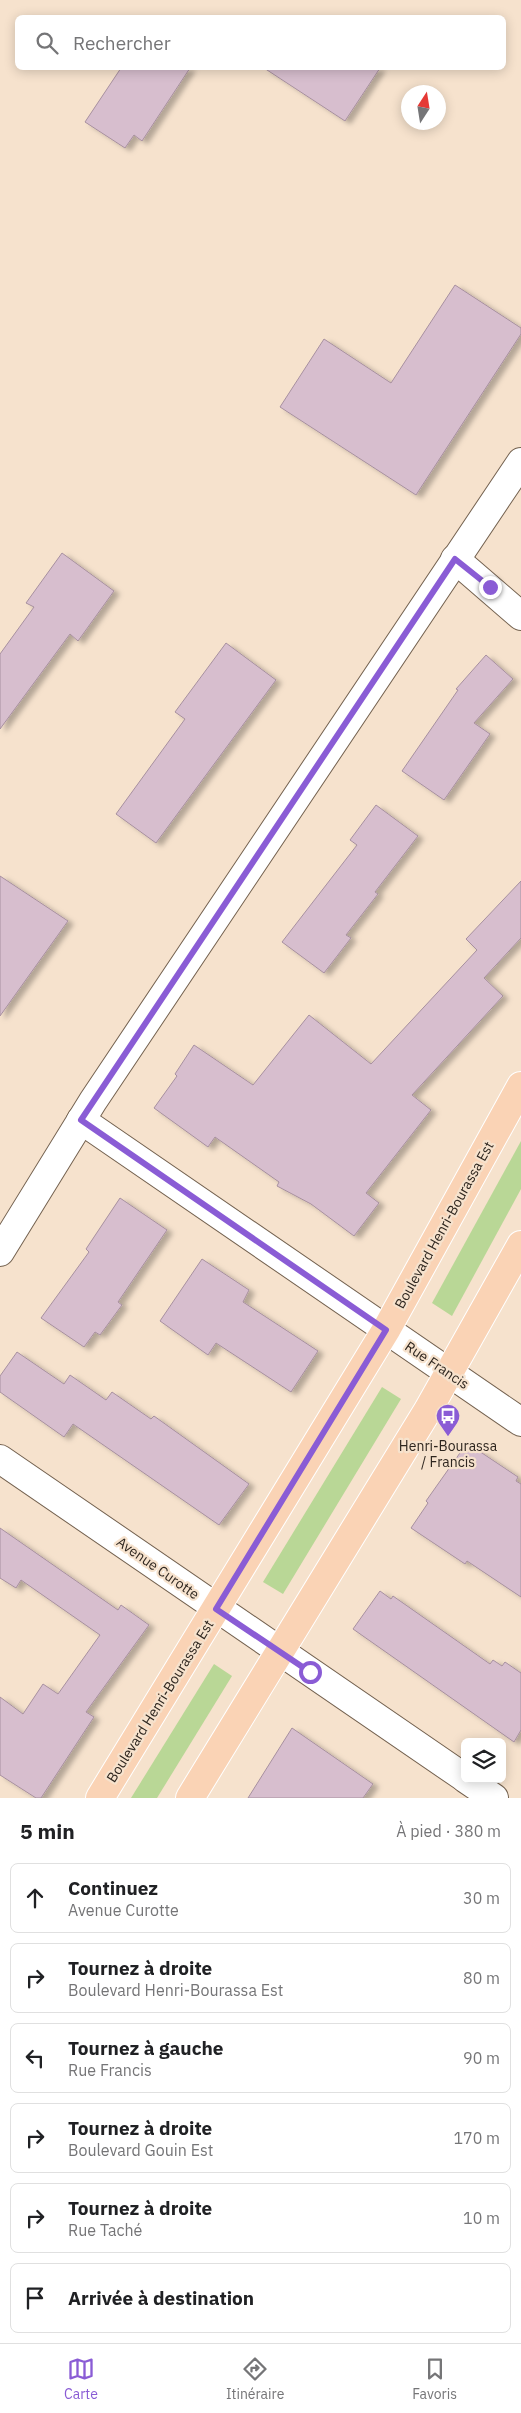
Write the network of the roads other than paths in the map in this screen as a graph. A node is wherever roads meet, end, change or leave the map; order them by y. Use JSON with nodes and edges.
{"nodes":[{"id":1,"x":521,"y":462,"type":"edge"},
{"id":2,"x":455,"y":559,"type":"junction"},
{"id":3,"x":521,"y":616,"type":"edge"},
{"id":4,"x":521,"y":1086,"type":"edge"},
{"id":5,"x":81,"y":1120,"type":"junction"},
{"id":6,"x":521,"y":1245,"type":"edge"},
{"id":7,"x":0,"y":1252,"type":"edge"},
{"id":8,"x":386,"y":1330,"type":"junction"},
{"id":9,"x":450,"y":1373,"type":"junction"},
{"id":10,"x":521,"y":1422,"type":"edge"},
{"id":11,"x":0,"y":1459,"type":"edge"},
{"id":12,"x":216,"y":1609,"type":"junction"},
{"id":13,"x":278,"y":1651,"type":"junction"},
{"id":14,"x":461,"y":1776,"type":"edge"},
{"id":15,"x":472,"y":1783,"type":"edge"},
{"id":16,"x":100,"y":1798,"type":"edge"},
{"id":17,"x":190,"y":1798,"type":"edge"},
{"id":18,"x":494,"y":1798,"type":"edge"}],
"edges":[{"from":1,"to":2,"type":"street"},
{"from":2,"to":3,"type":"street"},
{"from":2,"to":5,"type":"street"},
{"from":4,"to":8,"type":"main road","name":"Boulevard Henri-Bourassa Est"},
{"from":5,"to":7,"type":"street"},
{"from":5,"to":8,"type":"street","name":"Rue Francis"},
{"from":6,"to":9,"type":"main road"},
{"from":8,"to":9,"type":"street","name":"Rue Francis"},
{"from":8,"to":12,"type":"main road","name":"Boulevard Henri-Bourassa Est"},
{"from":9,"to":10,"type":"street","name":"Rue Francis"},
{"from":9,"to":13,"type":"main road"},
{"from":11,"to":12,"type":"street","name":"Avenue Curotte"},
{"from":12,"to":13,"type":"street","name":"Avenue Curotte"},
{"from":12,"to":16,"type":"main road","name":"Boulevard Henri-Bourassa Est"},
{"from":13,"to":14,"type":"street","name":"Avenue Curotte"},
{"from":13,"to":17,"type":"main road"},
{"from":15,"to":18,"type":"street","name":"Avenue Curotte"}]}
